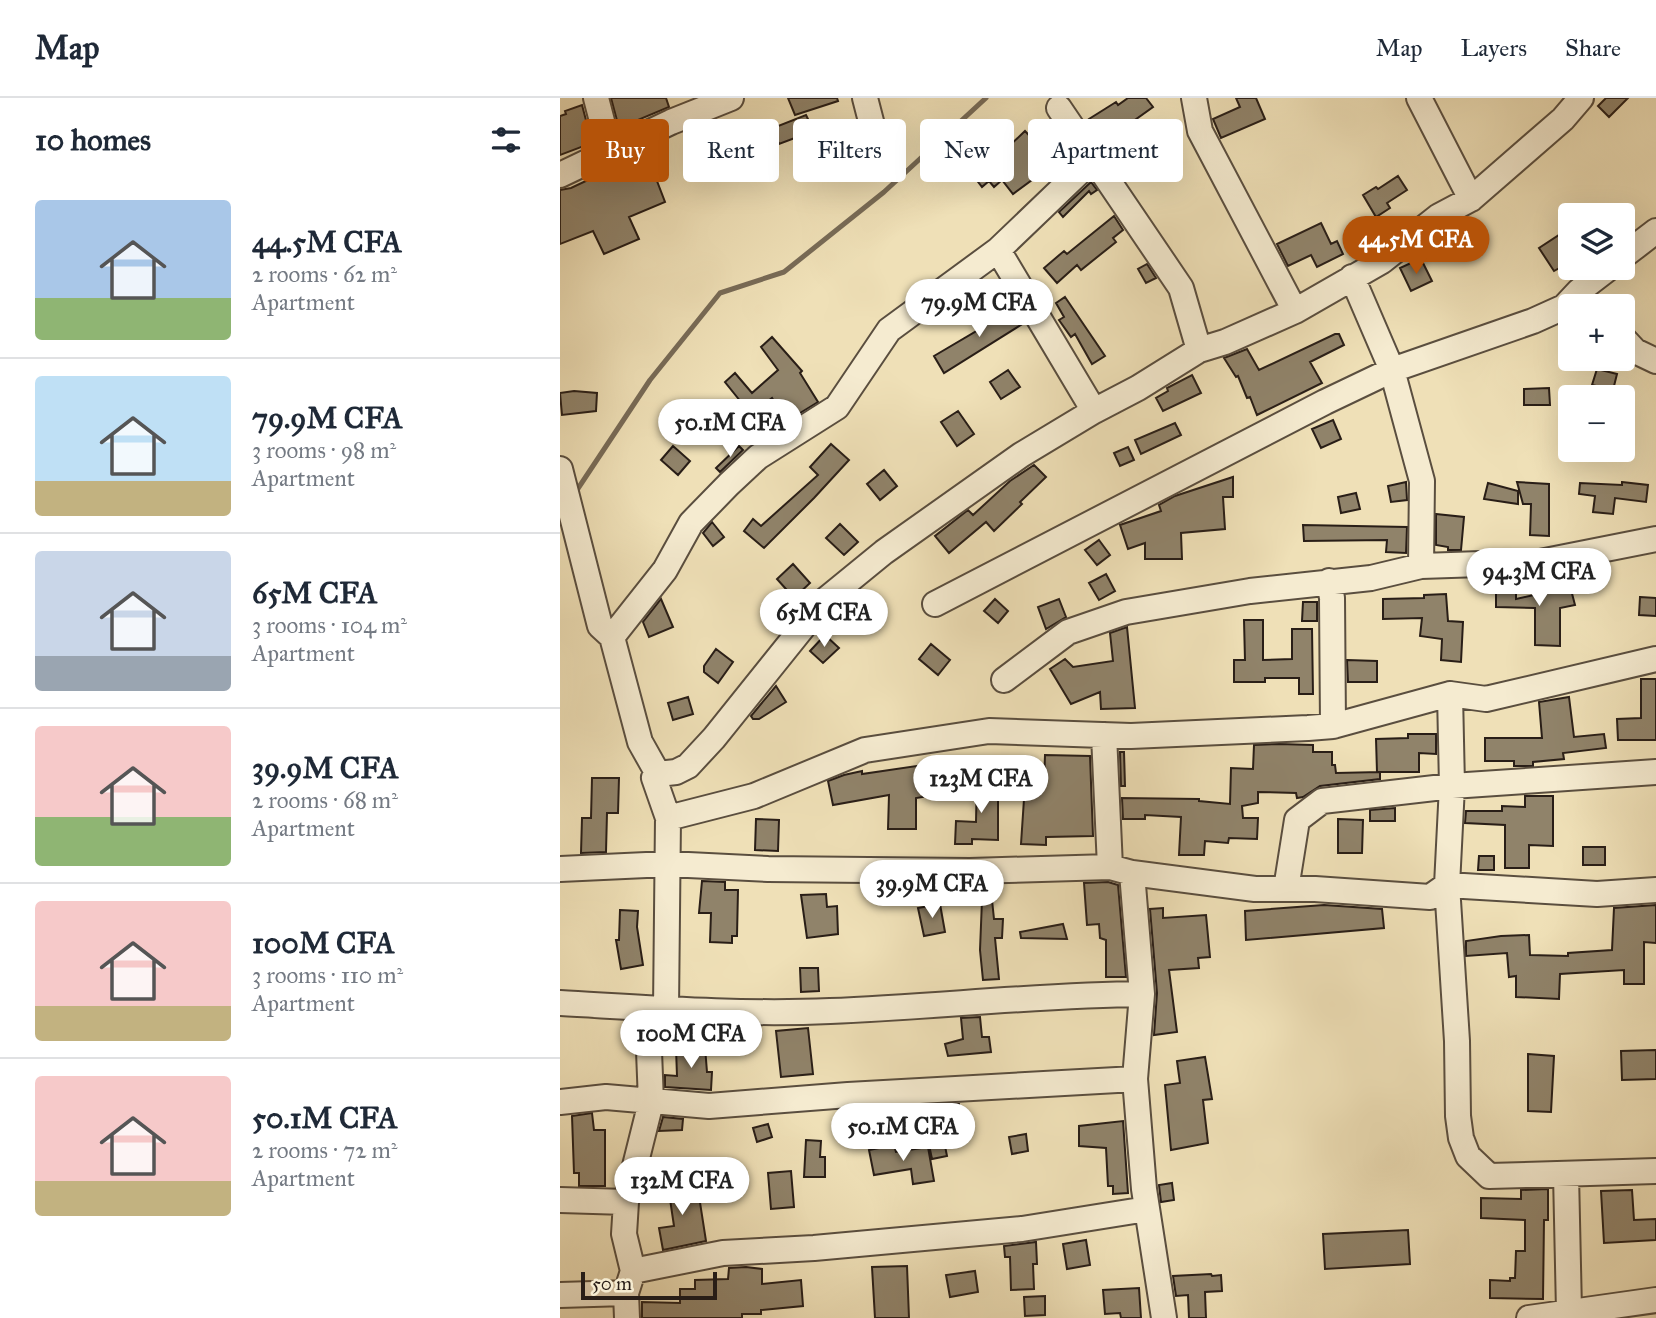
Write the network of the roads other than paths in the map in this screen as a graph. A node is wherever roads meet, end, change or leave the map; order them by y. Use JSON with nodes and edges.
{"nodes":[{"id":1,"x":596,"y":98,"type":"edge"},
{"id":2,"x":728,"y":98,"type":"edge"},
{"id":3,"x":864,"y":98,"type":"edge"},
{"id":4,"x":1194,"y":98,"type":"edge"},
{"id":5,"x":1419,"y":98,"type":"edge"},
{"id":6,"x":1581,"y":98,"type":"edge"},
{"id":7,"x":1059,"y":108,"type":"dead end"},
{"id":8,"x":601,"y":119,"type":"edge"},
{"id":9,"x":870,"y":119,"type":"edge"},
{"id":10,"x":1067,"y":119,"type":"edge"},
{"id":11,"x":669,"y":123,"type":"edge"},
{"id":12,"x":581,"y":165,"type":"edge"},
{"id":13,"x":560,"y":174,"type":"edge"},
{"id":14,"x":1069,"y":182,"type":"edge"},
{"id":15,"x":1110,"y":182,"type":"edge"},
{"id":16,"x":1471,"y":200,"type":"junction"},
{"id":17,"x":1656,"y":231,"type":"edge"},
{"id":18,"x":1635,"y":247,"type":"edge"},
{"id":19,"x":998,"y":250,"type":"junction"},
{"id":20,"x":1352,"y":277,"type":"junction"},
{"id":21,"x":1558,"y":310,"type":"edge"},
{"id":22,"x":1295,"y":311,"type":"junction"},
{"id":23,"x":1199,"y":350,"type":"junction"},
{"id":24,"x":1635,"y":351,"type":"edge"},
{"id":25,"x":1656,"y":361,"type":"edge"},
{"id":26,"x":1392,"y":370,"type":"junction"},
{"id":27,"x":1094,"y":411,"type":"junction"},
{"id":28,"x":560,"y":469,"type":"edge"},
{"id":29,"x":1656,"y":539,"type":"edge"},
{"id":30,"x":1422,"y":566,"type":"junction"},
{"id":31,"x":1329,"y":582,"type":"junction"},
{"id":32,"x":936,"y":604,"type":"dead end"},
{"id":33,"x":612,"y":637,"type":"junction"},
{"id":34,"x":1656,"y":659,"type":"edge"},
{"id":35,"x":1004,"y":680,"type":"dead end"},
{"id":36,"x":1450,"y":694,"type":"junction"},
{"id":37,"x":1333,"y":726,"type":"junction"},
{"id":38,"x":1104,"y":735,"type":"junction"},
{"id":39,"x":1656,"y":772,"type":"edge"},
{"id":40,"x":658,"y":774,"type":"junction"},
{"id":41,"x":1452,"y":786,"type":"junction"},
{"id":42,"x":667,"y":818,"type":"junction"},
{"id":43,"x":668,"y":864,"type":"junction"},
{"id":44,"x":560,"y":869,"type":"edge"},
{"id":45,"x":1121,"y":870,"type":"junction"},
{"id":46,"x":1447,"y":886,"type":"junction"},
{"id":47,"x":1286,"y":889,"type":"junction"},
{"id":48,"x":1656,"y":890,"type":"edge"},
{"id":49,"x":1142,"y":994,"type":"junction"},
{"id":50,"x":560,"y":1003,"type":"edge"},
{"id":51,"x":666,"y":1009,"type":"junction"},
{"id":52,"x":1135,"y":1079,"type":"junction"},
{"id":53,"x":560,"y":1102,"type":"edge"},
{"id":54,"x":651,"y":1102,"type":"junction"},
{"id":55,"x":1656,"y":1171,"type":"edge"},
{"id":56,"x":1566,"y":1174,"type":"junction"},
{"id":57,"x":560,"y":1200,"type":"edge"},
{"id":58,"x":626,"y":1202,"type":"junction"},
{"id":59,"x":1147,"y":1209,"type":"junction"},
{"id":60,"x":630,"y":1282,"type":"junction"},
{"id":61,"x":560,"y":1295,"type":"edge"},
{"id":62,"x":1656,"y":1300,"type":"edge"},
{"id":63,"x":1569,"y":1311,"type":"junction"},
{"id":64,"x":627,"y":1318,"type":"edge"},
{"id":65,"x":1164,"y":1318,"type":"edge"},
{"id":66,"x":1529,"y":1318,"type":"edge"}],
"edges":[{"from":1,"to":8,"type":"street"},
{"from":2,"to":11,"type":"street"},
{"from":3,"to":9,"type":"street"},
{"from":4,"to":22,"type":"street"},
{"from":5,"to":16,"type":"street"},
{"from":6,"to":16,"type":"street"},
{"from":7,"to":10,"type":"street"},
{"from":12,"to":13,"type":"street"},
{"from":14,"to":19,"type":"street"},
{"from":15,"to":23,"type":"street"},
{"from":16,"to":20,"type":"street"},
{"from":17,"to":18,"type":"street"},
{"from":19,"to":27,"type":"street"},
{"from":19,"to":33,"type":"street"},
{"from":20,"to":22,"type":"street"},
{"from":20,"to":26,"type":"street"},
{"from":21,"to":26,"type":"street"},
{"from":22,"to":23,"type":"street"},
{"from":23,"to":27,"type":"street"},
{"from":24,"to":25,"type":"street"},
{"from":26,"to":30,"type":"street"},
{"from":26,"to":32,"type":"street"},
{"from":27,"to":40,"type":"street"},
{"from":28,"to":33,"type":"street"},
{"from":29,"to":30,"type":"street"},
{"from":30,"to":31,"type":"street"},
{"from":31,"to":35,"type":"street"},
{"from":31,"to":37,"type":"street"},
{"from":33,"to":40,"type":"street"},
{"from":34,"to":36,"type":"street"},
{"from":36,"to":37,"type":"street"},
{"from":36,"to":41,"type":"street"},
{"from":37,"to":38,"type":"street"},
{"from":38,"to":42,"type":"street"},
{"from":38,"to":45,"type":"street"},
{"from":39,"to":41,"type":"street"},
{"from":40,"to":42,"type":"street"},
{"from":41,"to":46,"type":"street"},
{"from":41,"to":47,"type":"street"},
{"from":42,"to":43,"type":"street"},
{"from":43,"to":44,"type":"street"},
{"from":43,"to":45,"type":"street"},
{"from":43,"to":51,"type":"street"},
{"from":45,"to":47,"type":"street"},
{"from":45,"to":49,"type":"street"},
{"from":46,"to":47,"type":"street"},
{"from":46,"to":48,"type":"street"},
{"from":46,"to":56,"type":"street"},
{"from":49,"to":51,"type":"street"},
{"from":49,"to":52,"type":"street"},
{"from":50,"to":51,"type":"street"},
{"from":51,"to":54,"type":"street"},
{"from":52,"to":54,"type":"street"},
{"from":52,"to":59,"type":"street"},
{"from":53,"to":54,"type":"street"},
{"from":54,"to":58,"type":"street"},
{"from":55,"to":56,"type":"street"},
{"from":56,"to":63,"type":"street"},
{"from":57,"to":58,"type":"street"},
{"from":58,"to":60,"type":"street"},
{"from":59,"to":60,"type":"street"},
{"from":59,"to":65,"type":"street"},
{"from":60,"to":61,"type":"street"},
{"from":60,"to":64,"type":"street"},
{"from":62,"to":63,"type":"street"},
{"from":63,"to":66,"type":"street"}]}
